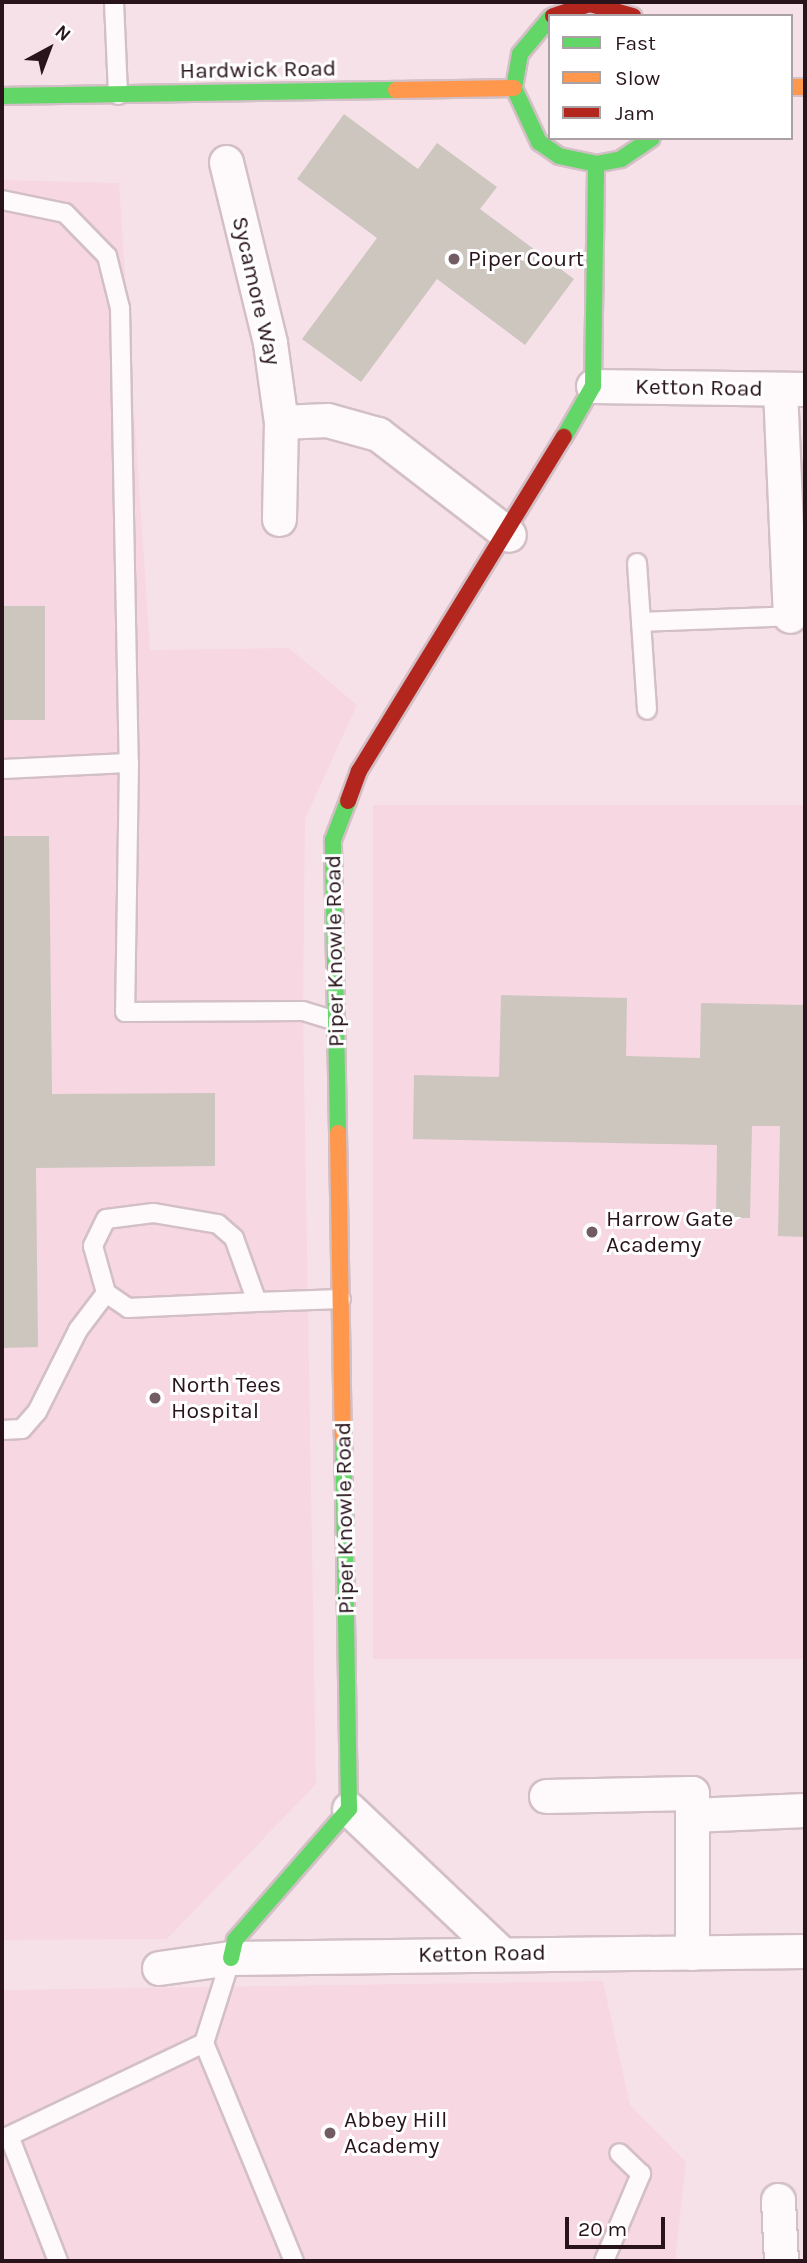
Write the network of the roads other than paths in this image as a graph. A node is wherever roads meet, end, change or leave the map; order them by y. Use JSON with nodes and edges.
{"nodes":[{"id":1,"x":114,"y":2,"type":"edge"},
{"id":2,"x":590,"y":3,"type":"edge"},
{"id":3,"x":559,"y":14,"type":"edge"},
{"id":4,"x":626,"y":14,"type":"edge"},
{"id":5,"x":548,"y":21,"type":"edge"},
{"id":6,"x":514,"y":88,"type":"junction"},
{"id":7,"x":118,"y":95,"type":"junction"},
{"id":8,"x":2,"y":96,"type":"edge"},
{"id":9,"x":649,"y":140,"type":"edge"},
{"id":10,"x":226,"y":162,"type":"dead end"},
{"id":11,"x":596,"y":164,"type":"junction"},
{"id":12,"x":2,"y":200,"type":"edge"},
{"id":13,"x":593,"y":386,"type":"junction"},
{"id":14,"x":793,"y":389,"type":"edge"},
{"id":15,"x":281,"y":422,"type":"junction"},
{"id":16,"x":279,"y":519,"type":"dead end"},
{"id":17,"x":509,"y":535,"type":"junction"},
{"id":18,"x":637,"y":563,"type":"dead end"},
{"id":19,"x":798,"y":616,"type":"edge"},
{"id":20,"x":641,"y":622,"type":"junction"},
{"id":21,"x":648,"y":710,"type":"dead end"},
{"id":22,"x":129,"y":763,"type":"junction"},
{"id":23,"x":2,"y":769,"type":"edge"},
{"id":24,"x":337,"y":1021,"type":"junction"},
{"id":25,"x":106,"y":1293,"type":"junction"},
{"id":26,"x":341,"y":1299,"type":"junction"},
{"id":27,"x":257,"y":1302,"type":"junction"},
{"id":28,"x":2,"y":1430,"type":"edge"},
{"id":29,"x":546,"y":1796,"type":"dead end"},
{"id":30,"x":349,"y":1809,"type":"junction"},
{"id":31,"x":805,"y":1810,"type":"edge"},
{"id":32,"x":692,"y":1815,"type":"junction"},
{"id":33,"x":805,"y":1951,"type":"edge"},
{"id":34,"x":501,"y":1952,"type":"junction"},
{"id":35,"x":692,"y":1953,"type":"junction"},
{"id":36,"x":231,"y":1958,"type":"junction"},
{"id":37,"x":159,"y":1968,"type":"dead end"},
{"id":38,"x":204,"y":2043,"type":"junction"},
{"id":39,"x":619,"y":2153,"type":"dead end"},
{"id":40,"x":778,"y":2200,"type":"dead end"},
{"id":41,"x":299,"y":2260,"type":"edge"},
{"id":42,"x":58,"y":2261,"type":"edge"},
{"id":43,"x":604,"y":2261,"type":"edge"},
{"id":44,"x":781,"y":2261,"type":"edge"}],
"edges":[{"from":1,"to":7,"type":"lane"},
{"from":2,"to":3,"type":"street"},
{"from":2,"to":4,"type":"street"},
{"from":5,"to":6,"type":"street"},
{"from":6,"to":7,"type":"street","name":"Hardwick Road"},
{"from":6,"to":11,"type":"street"},
{"from":7,"to":8,"type":"street","name":"Hardwick Road"},
{"from":9,"to":11,"type":"street"},
{"from":10,"to":15,"type":"street","name":"Sycamore Way"},
{"from":11,"to":13,"type":"street","name":"Piper Knowle Road"},
{"from":12,"to":22,"type":"lane"},
{"from":13,"to":14,"type":"street","name":"Ketton Road"},
{"from":13,"to":17,"type":"street","name":"Piper Knowle Road"},
{"from":14,"to":19,"type":"street"},
{"from":15,"to":16,"type":"street","name":"Sycamore Way"},
{"from":15,"to":17,"type":"street"},
{"from":17,"to":24,"type":"street","name":"Piper Knowle Road"},
{"from":18,"to":20,"type":"lane"},
{"from":19,"to":20,"type":"lane"},
{"from":20,"to":21,"type":"lane"},
{"from":22,"to":23,"type":"lane"},
{"from":22,"to":24,"type":"lane"},
{"from":24,"to":26,"type":"street","name":"Piper Knowle Road"},
{"from":25,"to":27,"type":"lane"},
{"from":25,"to":27,"type":"lane"},
{"from":25,"to":28,"type":"lane"},
{"from":26,"to":27,"type":"lane"},
{"from":26,"to":30,"type":"street","name":"Piper Knowle Road"},
{"from":29,"to":32,"type":"street"},
{"from":30,"to":34,"type":"street"},
{"from":30,"to":36,"type":"street"},
{"from":31,"to":32,"type":"street"},
{"from":32,"to":35,"type":"street"},
{"from":33,"to":35,"type":"street","name":"Ketton Road"},
{"from":34,"to":35,"type":"street","name":"Ketton Road"},
{"from":34,"to":36,"type":"street","name":"Ketton Road"},
{"from":36,"to":37,"type":"street","name":"Ketton Road"},
{"from":36,"to":38,"type":"lane"},
{"from":38,"to":41,"type":"lane"},
{"from":38,"to":42,"type":"lane"},
{"from":39,"to":43,"type":"lane"},
{"from":40,"to":44,"type":"street"}]}
